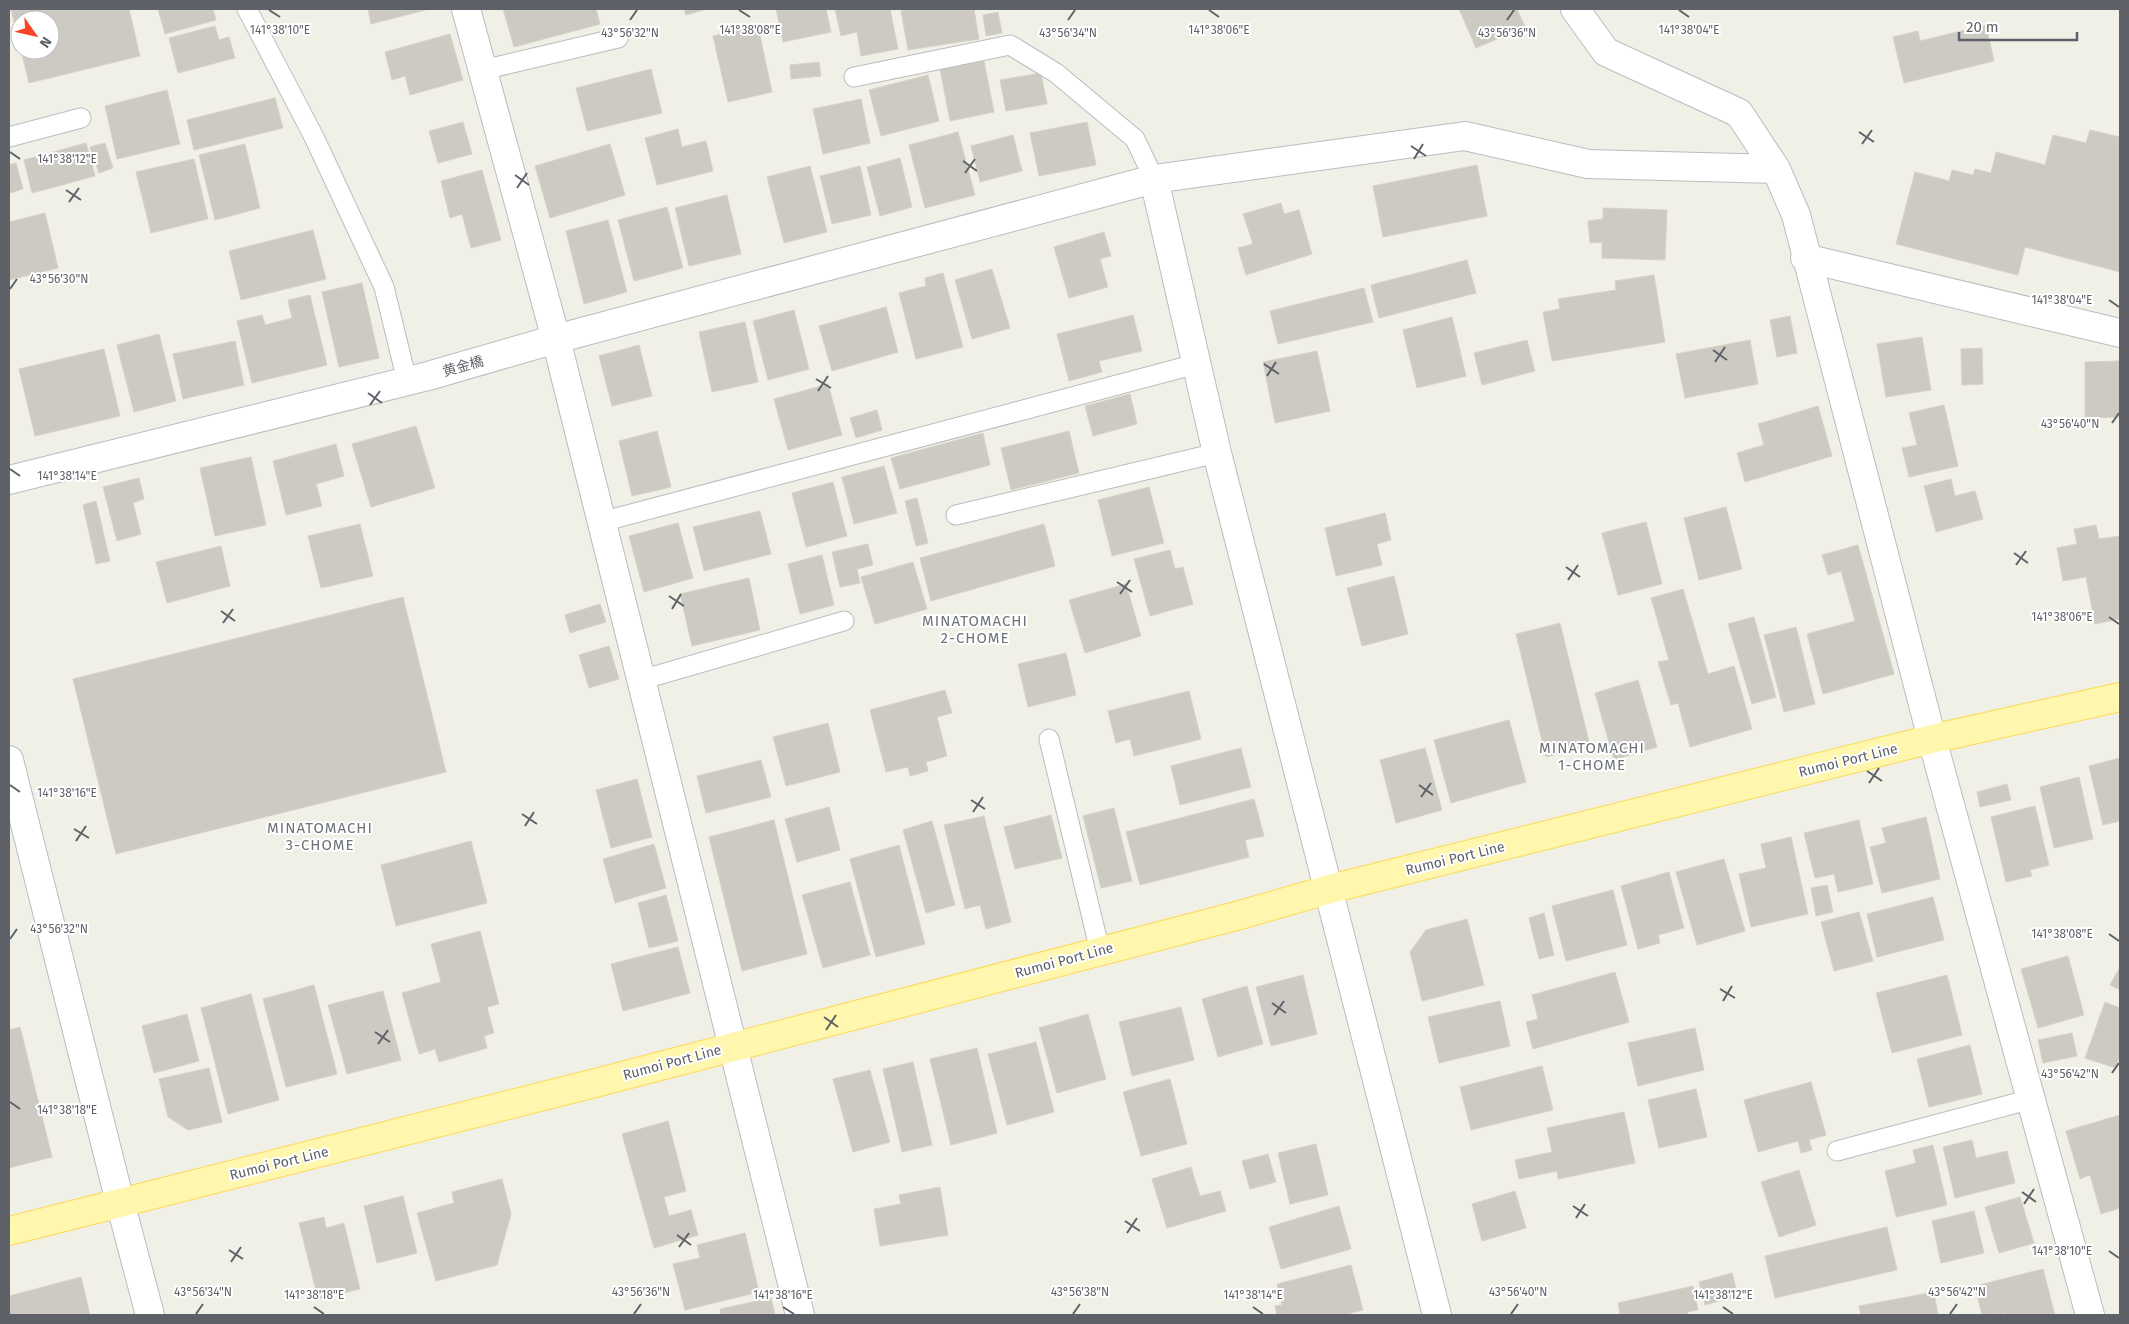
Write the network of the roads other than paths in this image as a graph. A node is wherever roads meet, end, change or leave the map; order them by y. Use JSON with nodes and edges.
{"nodes":[{"id":1,"x":247,"y":9,"type":"edge"},
{"id":2,"x":466,"y":9,"type":"edge"},
{"id":3,"x":1575,"y":9,"type":"edge"},
{"id":4,"x":618,"y":38,"type":"dead end"},
{"id":5,"x":483,"y":70,"type":"junction"},
{"id":6,"x":854,"y":77,"type":"dead end"},
{"id":7,"x":81,"y":118,"type":"dead end"},
{"id":8,"x":9,"y":137,"type":"edge"},
{"id":9,"x":1776,"y":169,"type":"junction"},
{"id":10,"x":1154,"y":178,"type":"junction"},
{"id":11,"x":1805,"y":258,"type":"junction"},
{"id":12,"x":2120,"y":333,"type":"edge"},
{"id":13,"x":556,"y":339,"type":"junction"},
{"id":14,"x":1196,"y":364,"type":"junction"},
{"id":15,"x":418,"y":378,"type":"junction"},
{"id":16,"x":1217,"y":452,"type":"junction"},
{"id":17,"x":9,"y":480,"type":"edge"},
{"id":18,"x":956,"y":515,"type":"dead end"},
{"id":19,"x":601,"y":522,"type":"junction"},
{"id":20,"x":844,"y":621,"type":"dead end"},
{"id":21,"x":641,"y":680,"type":"junction"},
{"id":22,"x":2120,"y":697,"type":"edge"},
{"id":23,"x":1049,"y":739,"type":"dead end"},
{"id":24,"x":1932,"y":739,"type":"junction"},
{"id":25,"x":9,"y":760,"type":"edge"},
{"id":26,"x":1330,"y":889,"type":"junction"},
{"id":27,"x":1100,"y":951,"type":"junction"},
{"id":28,"x":732,"y":1046,"type":"junction"},
{"id":29,"x":2032,"y":1099,"type":"junction"},
{"id":30,"x":1837,"y":1151,"type":"dead end"},
{"id":31,"x":120,"y":1202,"type":"junction"},
{"id":32,"x":9,"y":1231,"type":"edge"},
{"id":33,"x":150,"y":1315,"type":"edge"},
{"id":34,"x":800,"y":1315,"type":"edge"},
{"id":35,"x":1437,"y":1315,"type":"edge"},
{"id":36,"x":2090,"y":1315,"type":"edge"}],
"edges":[{"from":1,"to":15,"type":"lane"},
{"from":2,"to":5,"type":"street"},
{"from":3,"to":9,"type":"street"},
{"from":4,"to":5,"type":"lane"},
{"from":5,"to":13,"type":"street"},
{"from":6,"to":10,"type":"lane"},
{"from":7,"to":8,"type":"lane"},
{"from":9,"to":10,"type":"street","name":"黄金橋"},
{"from":9,"to":11,"type":"street"},
{"from":10,"to":13,"type":"street","name":"黄金橋"},
{"from":10,"to":14,"type":"street"},
{"from":11,"to":12,"type":"street"},
{"from":11,"to":24,"type":"street"},
{"from":13,"to":15,"type":"street","name":"黄金橋"},
{"from":13,"to":19,"type":"street"},
{"from":14,"to":16,"type":"street"},
{"from":14,"to":19,"type":"lane"},
{"from":15,"to":17,"type":"street","name":"黄金橋"},
{"from":16,"to":18,"type":"lane"},
{"from":16,"to":26,"type":"street"},
{"from":19,"to":21,"type":"street"},
{"from":20,"to":21,"type":"lane"},
{"from":21,"to":28,"type":"street"},
{"from":22,"to":24,"type":"main road","name":"Rumoi Port Line"},
{"from":23,"to":27,"type":"lane"},
{"from":24,"to":26,"type":"main road","name":"Rumoi Port Line"},
{"from":24,"to":29,"type":"street"},
{"from":25,"to":31,"type":"street"},
{"from":26,"to":27,"type":"main road","name":"Rumoi Port Line"},
{"from":26,"to":35,"type":"street"},
{"from":27,"to":28,"type":"main road","name":"Rumoi Port Line"},
{"from":28,"to":31,"type":"main road","name":"Rumoi Port Line"},
{"from":28,"to":34,"type":"street"},
{"from":29,"to":30,"type":"lane"},
{"from":29,"to":36,"type":"street"},
{"from":31,"to":32,"type":"main road","name":"Rumoi Port Line"},
{"from":31,"to":33,"type":"street"}]}
